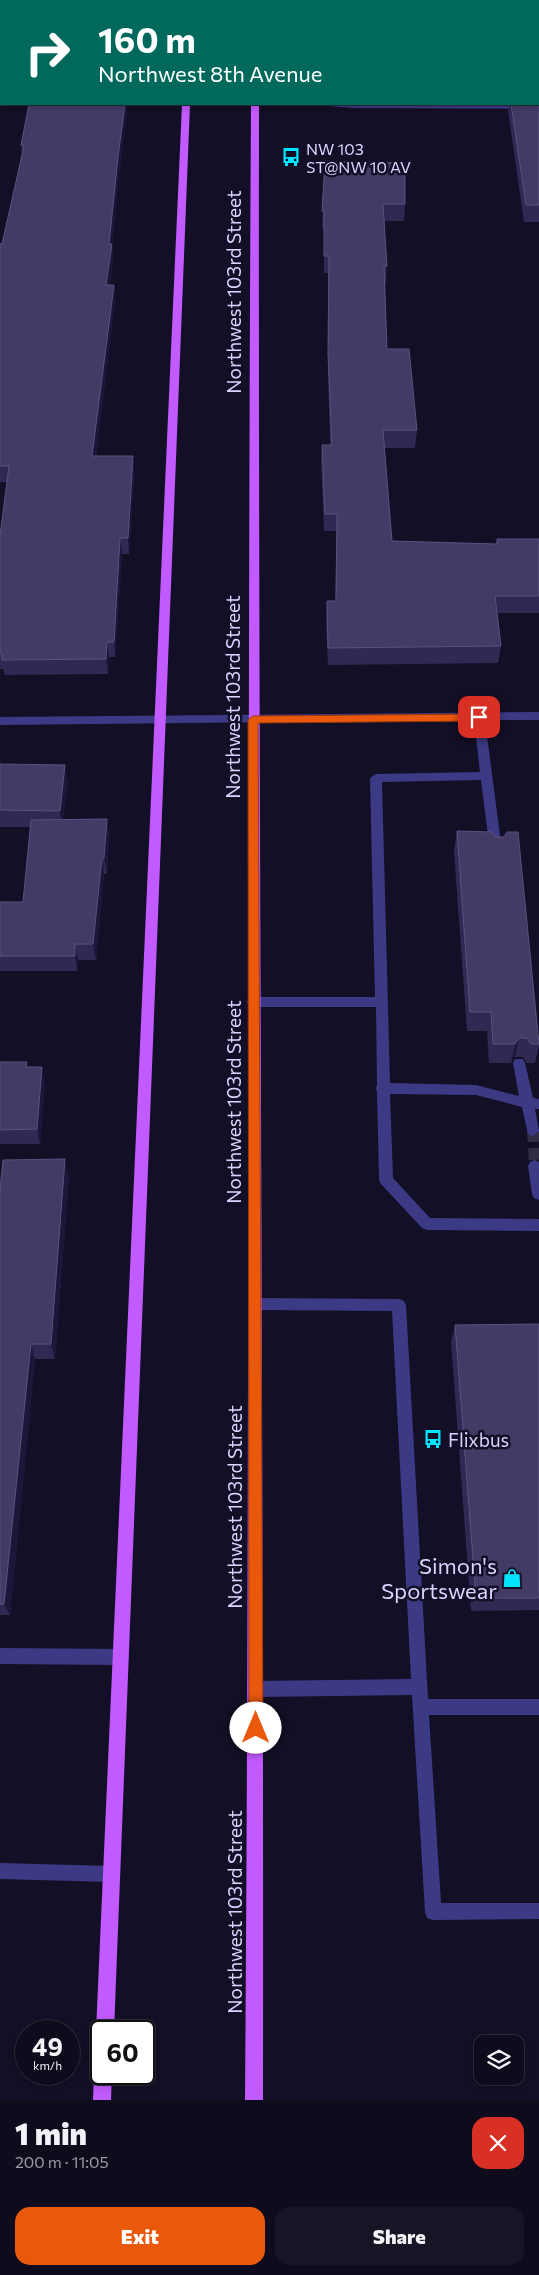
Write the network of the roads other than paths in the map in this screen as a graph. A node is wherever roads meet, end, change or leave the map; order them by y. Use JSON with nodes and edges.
{"nodes":[{"id":1,"x":186,"y":105,"type":"edge"},
{"id":2,"x":254,"y":105,"type":"edge"},
{"id":3,"x":341,"y":105,"type":"edge"},
{"id":4,"x":539,"y":107,"type":"edge"},
{"id":5,"x":539,"y":716,"type":"edge"},
{"id":6,"x":479,"y":717,"type":"junction"},
{"id":7,"x":253,"y":720,"type":"junction"},
{"id":8,"x":0,"y":721,"type":"edge"},
{"id":9,"x":160,"y":721,"type":"junction"},
{"id":10,"x":485,"y":776,"type":"junction"},
{"id":11,"x":496,"y":852,"type":"edge"},
{"id":12,"x":254,"y":1002,"type":"junction"},
{"id":13,"x":382,"y":1002,"type":"junction"},
{"id":14,"x":519,"y":1063,"type":"edge"},
{"id":15,"x":382,"y":1088,"type":"junction"},
{"id":16,"x":533,"y":1104,"type":"edge"},
{"id":17,"x":533,"y":1130,"type":"tunnel mouth"},
{"id":18,"x":535,"y":1166,"type":"dead end"},
{"id":19,"x":539,"y":1194,"type":"edge"},
{"id":20,"x":539,"y":1225,"type":"edge"},
{"id":21,"x":255,"y":1304,"type":"junction"},
{"id":22,"x":0,"y":1656,"type":"edge"},
{"id":23,"x":121,"y":1657,"type":"junction"},
{"id":24,"x":419,"y":1687,"type":"junction"},
{"id":25,"x":256,"y":1689,"type":"junction"},
{"id":26,"x":420,"y":1707,"type":"junction"},
{"id":27,"x":539,"y":1707,"type":"edge"},
{"id":28,"x":0,"y":1871,"type":"edge"},
{"id":29,"x":111,"y":1874,"type":"junction"},
{"id":30,"x":539,"y":1912,"type":"edge"},
{"id":31,"x":105,"y":2020,"type":"edge"},
{"id":32,"x":103,"y":2085,"type":"edge"},
{"id":33,"x":102,"y":2100,"type":"edge"},
{"id":34,"x":254,"y":2100,"type":"edge"}],
"edges":[{"from":1,"to":9,"type":"main road"},
{"from":2,"to":7,"type":"main road","name":"Northwest 103rd Street"},
{"from":3,"to":4,"type":"street"},
{"from":5,"to":6,"type":"street"},
{"from":6,"to":7,"type":"street"},
{"from":6,"to":10,"type":"street"},
{"from":7,"to":9,"type":"street"},
{"from":7,"to":12,"type":"main road","name":"Northwest 103rd Street"},
{"from":8,"to":9,"type":"street"},
{"from":9,"to":23,"type":"main road"},
{"from":10,"to":11,"type":"street"},
{"from":10,"to":13,"type":"street"},
{"from":12,"to":13,"type":"street"},
{"from":12,"to":21,"type":"main road","name":"Northwest 103rd Street"},
{"from":13,"to":15,"type":"street"},
{"from":14,"to":16,"type":"street"},
{"from":15,"to":16,"type":"street"},
{"from":15,"to":20,"type":"street"},
{"from":16,"to":17,"type":"street"},
{"from":18,"to":19,"type":"street"},
{"from":21,"to":24,"type":"street"},
{"from":21,"to":25,"type":"main road","name":"Northwest 103rd Street"},
{"from":22,"to":23,"type":"street"},
{"from":23,"to":29,"type":"main road"},
{"from":24,"to":25,"type":"street"},
{"from":24,"to":26,"type":"street"},
{"from":25,"to":34,"type":"main road","name":"Northwest 103rd Street"},
{"from":26,"to":27,"type":"street"},
{"from":26,"to":30,"type":"street"},
{"from":28,"to":29,"type":"street"},
{"from":29,"to":31,"type":"main road"},
{"from":32,"to":33,"type":"main road"}]}
